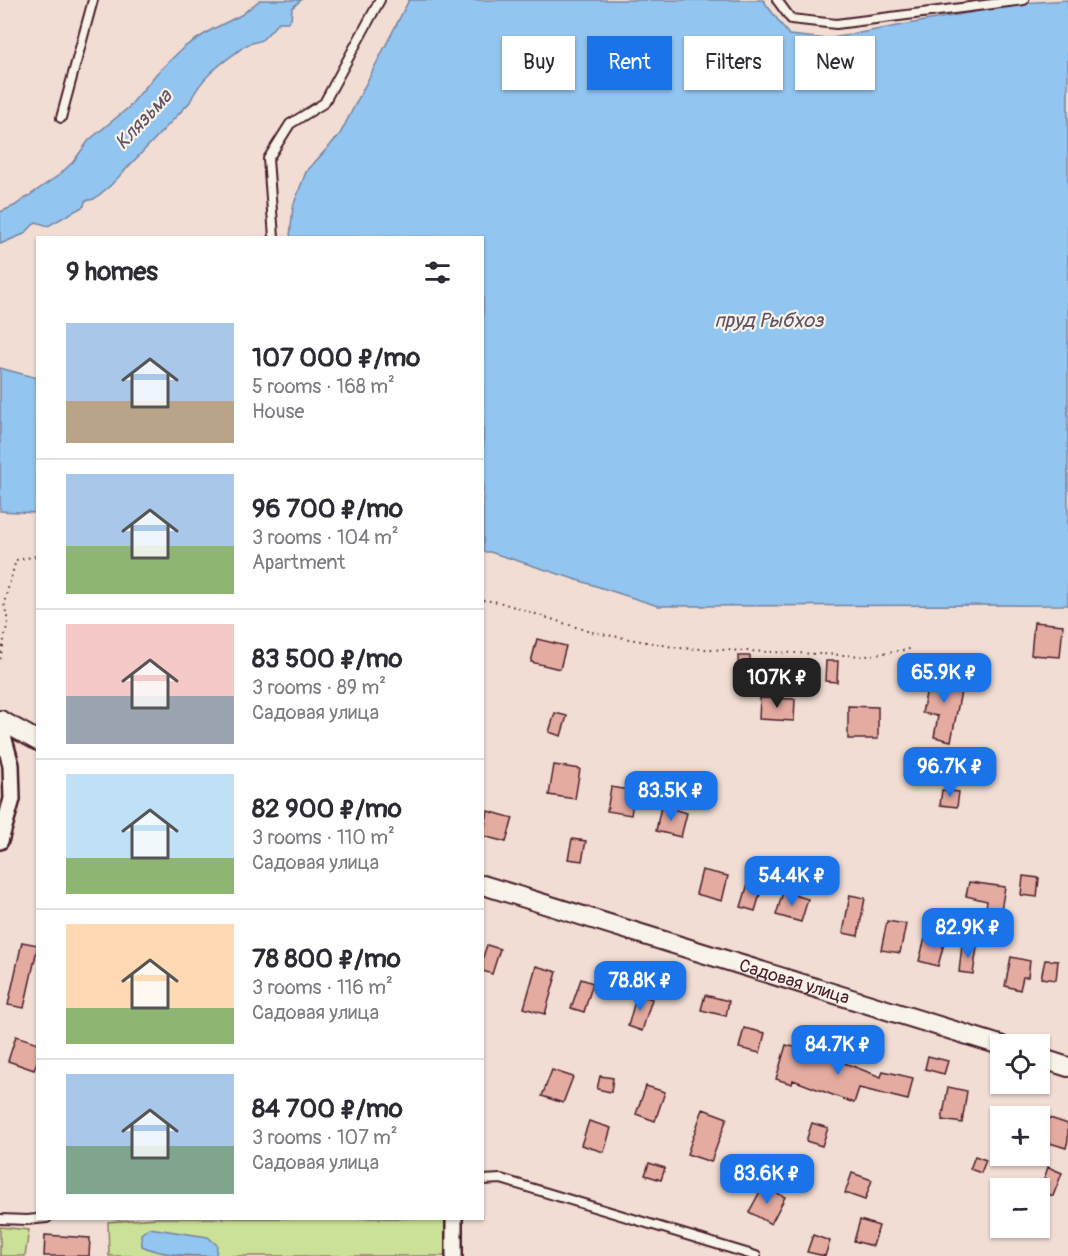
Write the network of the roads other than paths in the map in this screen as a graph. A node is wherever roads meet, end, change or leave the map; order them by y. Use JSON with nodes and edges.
{"nodes":[{"id":1,"x":93,"y":0,"type":"edge"},
{"id":2,"x":380,"y":0,"type":"edge"},
{"id":3,"x":777,"y":0,"type":"edge"},
{"id":4,"x":1024,"y":0,"type":"edge"},
{"id":5,"x":61,"y":118,"type":"dead end"},
{"id":6,"x":274,"y":236,"type":"edge"},
{"id":7,"x":0,"y":720,"type":"edge"},
{"id":8,"x":0,"y":725,"type":"edge"},
{"id":9,"x":36,"y":740,"type":"edge"},
{"id":10,"x":0,"y":841,"type":"edge"},
{"id":11,"x":484,"y":885,"type":"edge"},
{"id":12,"x":990,"y":1042,"type":"edge"},
{"id":13,"x":1050,"y":1061,"type":"edge"},
{"id":14,"x":1068,"y":1067,"type":"edge"},
{"id":15,"x":484,"y":1180,"type":"edge"},
{"id":16,"x":0,"y":1219,"type":"edge"},
{"id":17,"x":36,"y":1219,"type":"edge"},
{"id":18,"x":454,"y":1220,"type":"edge"},
{"id":19,"x":454,"y":1256,"type":"edge"},
{"id":20,"x":756,"y":1256,"type":"edge"}],
"edges":[{"from":1,"to":5,"type":"lane"},
{"from":2,"to":6,"type":"lane"},
{"from":3,"to":4,"type":"lane"},
{"from":7,"to":9,"type":"street"},
{"from":8,"to":10,"type":"street"},
{"from":11,"to":12,"type":"street","name":"Садовая улица"},
{"from":13,"to":14,"type":"street"},
{"from":15,"to":20,"type":"lane"},
{"from":16,"to":17,"type":"lane"},
{"from":18,"to":19,"type":"street"}]}
